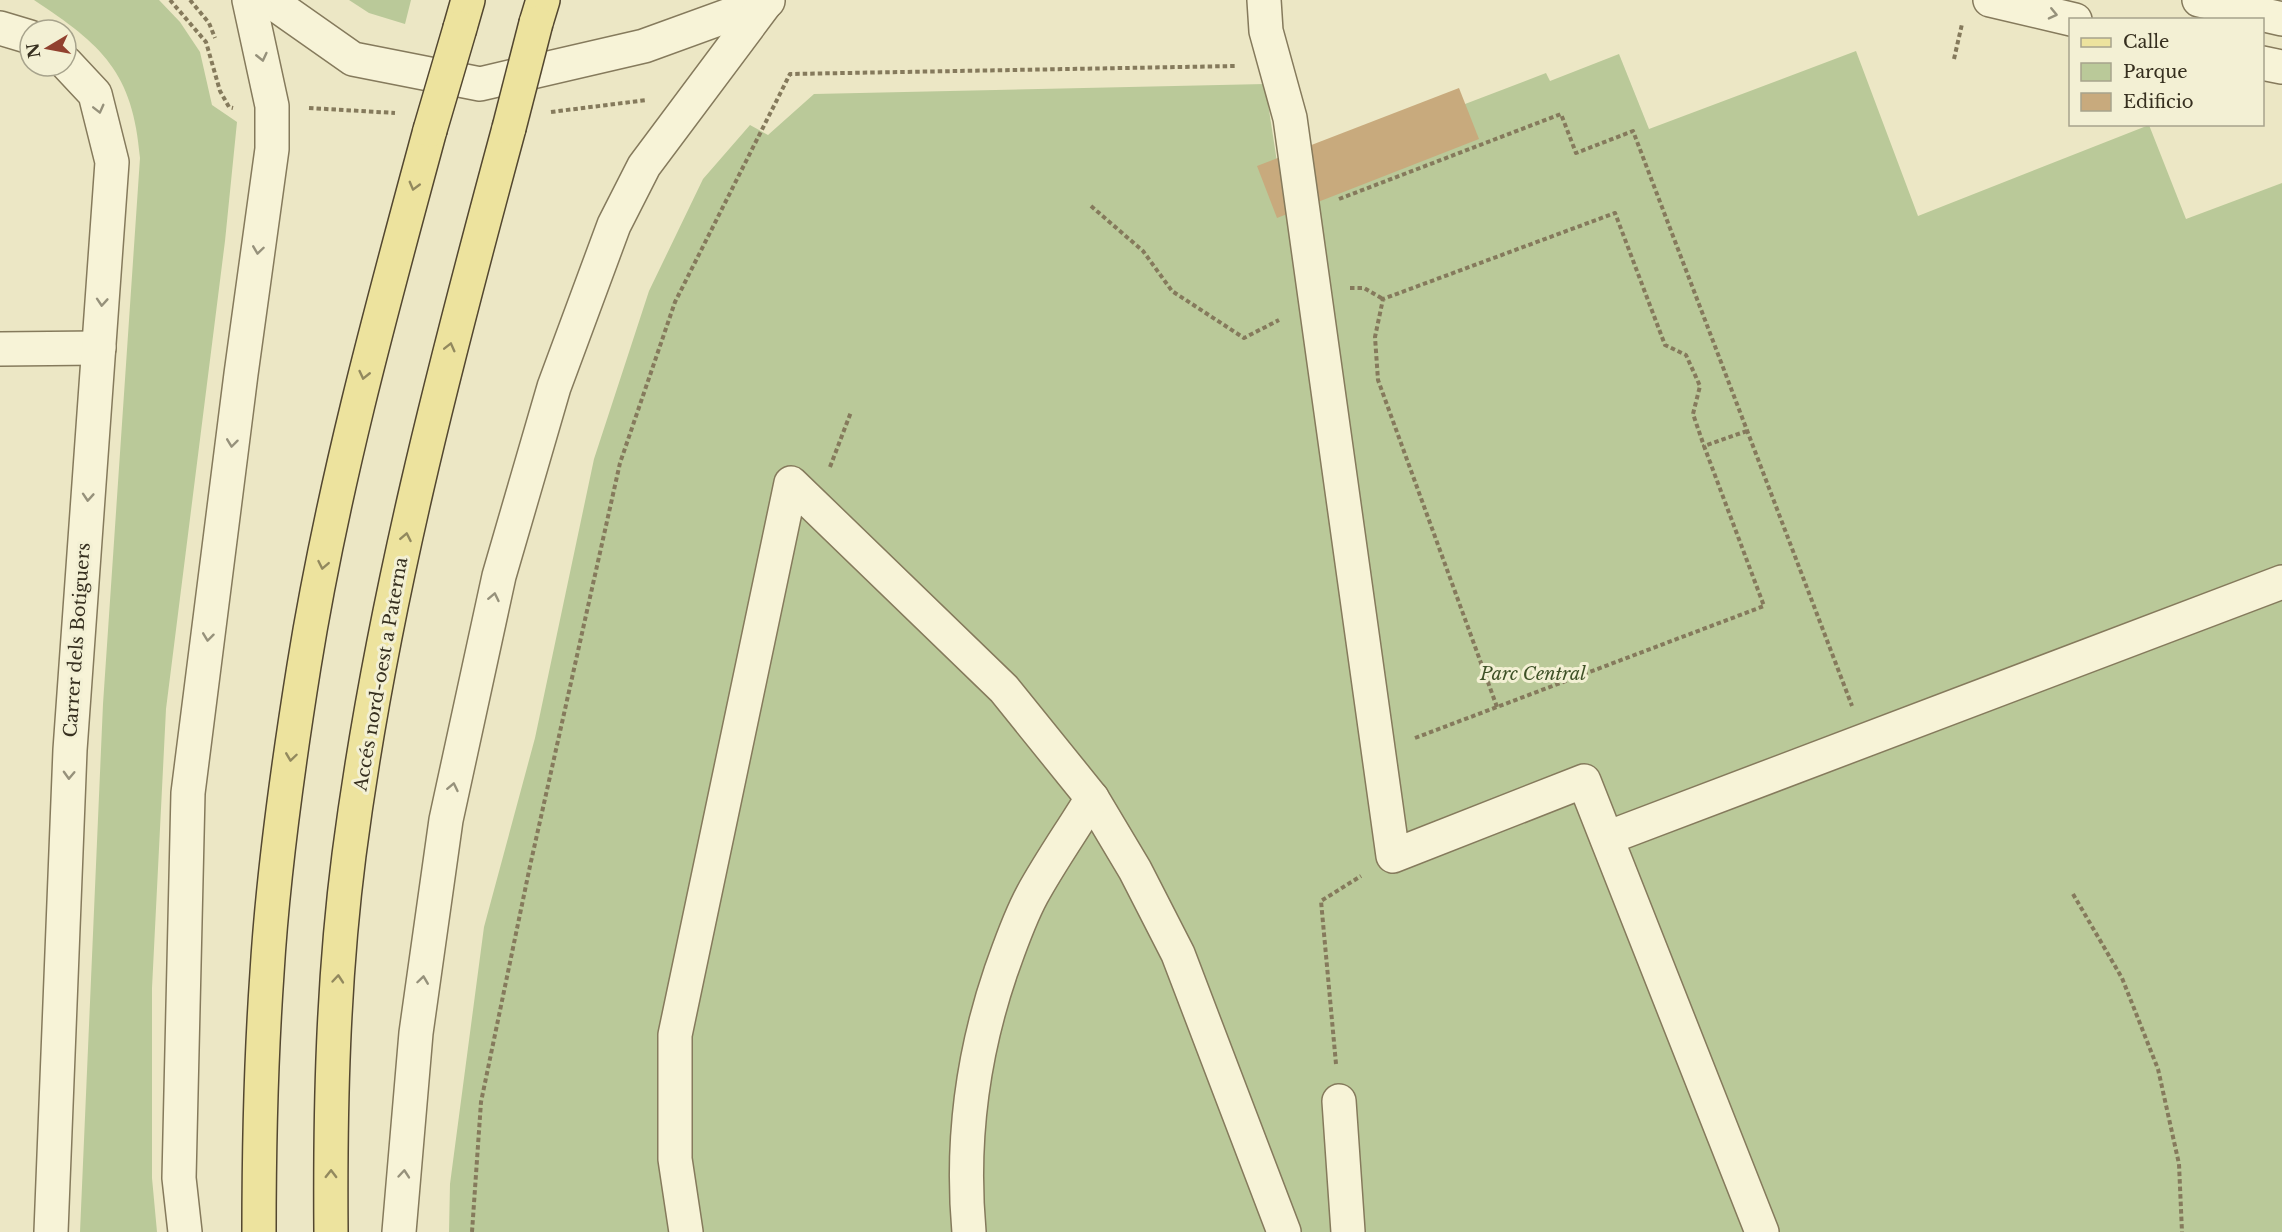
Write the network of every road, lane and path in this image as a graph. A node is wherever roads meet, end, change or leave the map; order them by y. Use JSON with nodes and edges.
{"nodes":[{"id":1,"x":170,"y":0,"type":"edge"},
{"id":2,"x":249,"y":0,"type":"edge"},
{"id":3,"x":270,"y":0,"type":"edge"},
{"id":4,"x":1264,"y":0,"type":"edge"},
{"id":5,"x":1990,"y":0,"type":"edge"},
{"id":6,"x":2199,"y":0,"type":"edge"},
{"id":7,"x":768,"y":2,"type":"edge"},
{"id":8,"x":540,"y":12,"type":"edge"},
{"id":9,"x":464,"y":14,"type":"edge"},
{"id":10,"x":2069,"y":19,"type":"edge"},
{"id":11,"x":2282,"y":19,"type":"edge"},
{"id":12,"x":1962,"y":23,"type":"dead end"},
{"id":13,"x":0,"y":28,"type":"edge"},
{"id":14,"x":18,"y":33,"type":"edge"},
{"id":15,"x":1954,"y":59,"type":"dead end"},
{"id":16,"x":2264,"y":63,"type":"edge"},
{"id":17,"x":1275,"y":65,"type":"junction"},
{"id":18,"x":2282,"y":67,"type":"edge"},
{"id":19,"x":78,"y":76,"type":"edge"},
{"id":20,"x":272,"y":114,"type":"junction"},
{"id":21,"x":1091,"y":206,"type":"dead end"},
{"id":22,"x":1304,"y":213,"type":"junction"},
{"id":23,"x":1347,"y":280,"type":"dead end"},
{"id":24,"x":1383,"y":299,"type":"junction"},
{"id":25,"x":1316,"y":301,"type":"junction"},
{"id":26,"x":99,"y":348,"type":"junction"},
{"id":27,"x":0,"y":349,"type":"edge"},
{"id":28,"x":851,"y":412,"type":"dead end"},
{"id":29,"x":1747,"y":430,"type":"junction"},
{"id":30,"x":1704,"y":446,"type":"junction"},
{"id":31,"x":791,"y":483,"type":"junction"},
{"id":32,"x":2282,"y":582,"type":"edge"},
{"id":33,"x":1497,"y":707,"type":"junction"},
{"id":34,"x":1865,"y":741,"type":"junction"},
{"id":35,"x":1378,"y":752,"type":"junction"},
{"id":36,"x":1092,"y":798,"type":"junction"},
{"id":37,"x":1607,"y":838,"type":"junction"},
{"id":38,"x":1393,"y":856,"type":"junction"},
{"id":39,"x":2073,"y":894,"type":"dead end"},
{"id":40,"x":1339,"y":1101,"type":"joint"},
{"id":41,"x":51,"y":1232,"type":"edge"},
{"id":42,"x":185,"y":1232,"type":"edge"},
{"id":43,"x":259,"y":1232,"type":"edge"},
{"id":44,"x":331,"y":1232,"type":"edge"},
{"id":45,"x":399,"y":1232,"type":"edge"},
{"id":46,"x":472,"y":1232,"type":"edge"},
{"id":47,"x":686,"y":1232,"type":"edge"},
{"id":48,"x":969,"y":1232,"type":"edge"},
{"id":49,"x":1284,"y":1232,"type":"edge"},
{"id":50,"x":1348,"y":1232,"type":"edge"},
{"id":51,"x":1762,"y":1232,"type":"edge"},
{"id":52,"x":2182,"y":1232,"type":"edge"}],
"edges":[{"from":1,"to":20,"type":"path"},
{"from":2,"to":20,"type":"street","one_way":true},
{"from":3,"to":7,"type":"street"},
{"from":4,"to":17,"type":"street"},
{"from":5,"to":10,"type":"street","one_way":true},
{"from":6,"to":11,"type":"street"},
{"from":45,"to":7,"type":"street","one_way":true},
{"from":44,"to":8,"type":"main road","name":"Accés nord-oest a Paterna","one_way":true,"bridge":true},
{"from":9,"to":43,"type":"main road","one_way":true,"bridge":true},
{"from":12,"to":15,"type":"path"},
{"from":13,"to":14,"type":"street"},
{"from":16,"to":18,"type":"street"},
{"from":17,"to":22,"type":"street"},
{"from":17,"to":46,"type":"path"},
{"from":19,"to":26,"type":"street","name":"Carrer dels Botiguers","one_way":true},
{"from":20,"to":42,"type":"street","one_way":true},
{"from":21,"to":25,"type":"path"},
{"from":22,"to":25,"type":"street"},
{"from":22,"to":29,"type":"path"},
{"from":23,"to":24,"type":"path"},
{"from":24,"to":30,"type":"path"},
{"from":24,"to":33,"type":"path"},
{"from":25,"to":35,"type":"street"},
{"from":26,"to":27,"type":"street"},
{"from":26,"to":41,"type":"street","name":"Carrer dels Botiguers","one_way":true},
{"from":28,"to":31,"type":"path"},
{"from":29,"to":30,"type":"path"},
{"from":29,"to":34,"type":"path"},
{"from":30,"to":33,"type":"path"},
{"from":31,"to":36,"type":"street"},
{"from":31,"to":47,"type":"street"},
{"from":32,"to":34,"type":"street"},
{"from":33,"to":35,"type":"path"},
{"from":34,"to":37,"type":"street"},
{"from":35,"to":38,"type":"street"},
{"from":36,"to":48,"type":"street"},
{"from":36,"to":49,"type":"street"},
{"from":37,"to":38,"type":"street"},
{"from":37,"to":51,"type":"street"},
{"from":38,"to":40,"type":"path"},
{"from":39,"to":52,"type":"path"},
{"from":40,"to":50,"type":"street"}]}
